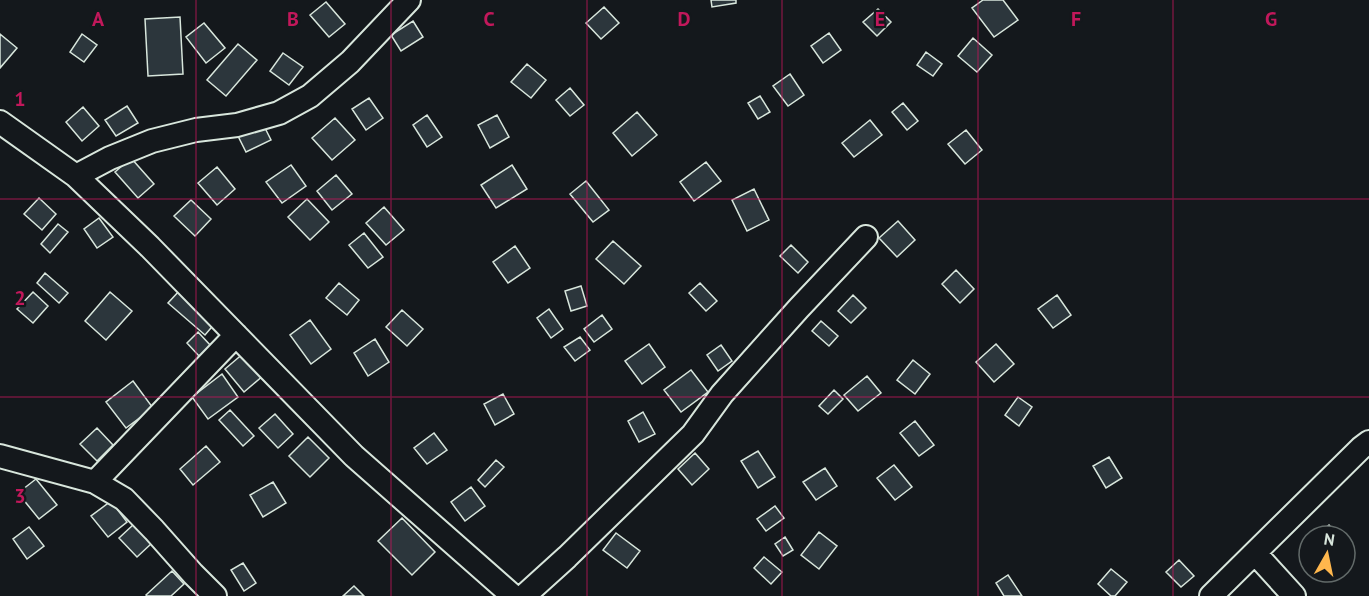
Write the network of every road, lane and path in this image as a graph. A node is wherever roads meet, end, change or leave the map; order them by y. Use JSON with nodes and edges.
{"nodes":[{"id":1,"x":409,"y":0,"type":"edge"},
{"id":2,"x":0,"y":122,"type":"edge"},
{"id":3,"x":76,"y":176,"type":"junction"},
{"id":4,"x":866,"y":237,"type":"dead end"},
{"id":5,"x":236,"y":335,"type":"junction"},
{"id":6,"x":1369,"y":442,"type":"edge"},
{"id":7,"x":0,"y":456,"type":"edge"},
{"id":8,"x":96,"y":482,"type":"junction"},
{"id":9,"x":1255,"y":553,"type":"junction"},
{"id":10,"x":215,"y":596,"type":"edge"},
{"id":11,"x":513,"y":596,"type":"edge"},
{"id":12,"x":524,"y":596,"type":"edge"},
{"id":13,"x":1212,"y":596,"type":"edge"},
{"id":14,"x":1294,"y":596,"type":"edge"}],
"edges":[{"from":1,"to":3,"type":"street"},
{"from":2,"to":3,"type":"street"},
{"from":3,"to":5,"type":"street"},
{"from":4,"to":12,"type":"street"},
{"from":5,"to":8,"type":"street"},
{"from":5,"to":11,"type":"street"},
{"from":6,"to":9,"type":"street"},
{"from":7,"to":8,"type":"street"},
{"from":8,"to":10,"type":"street"},
{"from":9,"to":13,"type":"street"},
{"from":9,"to":14,"type":"street"}]}
